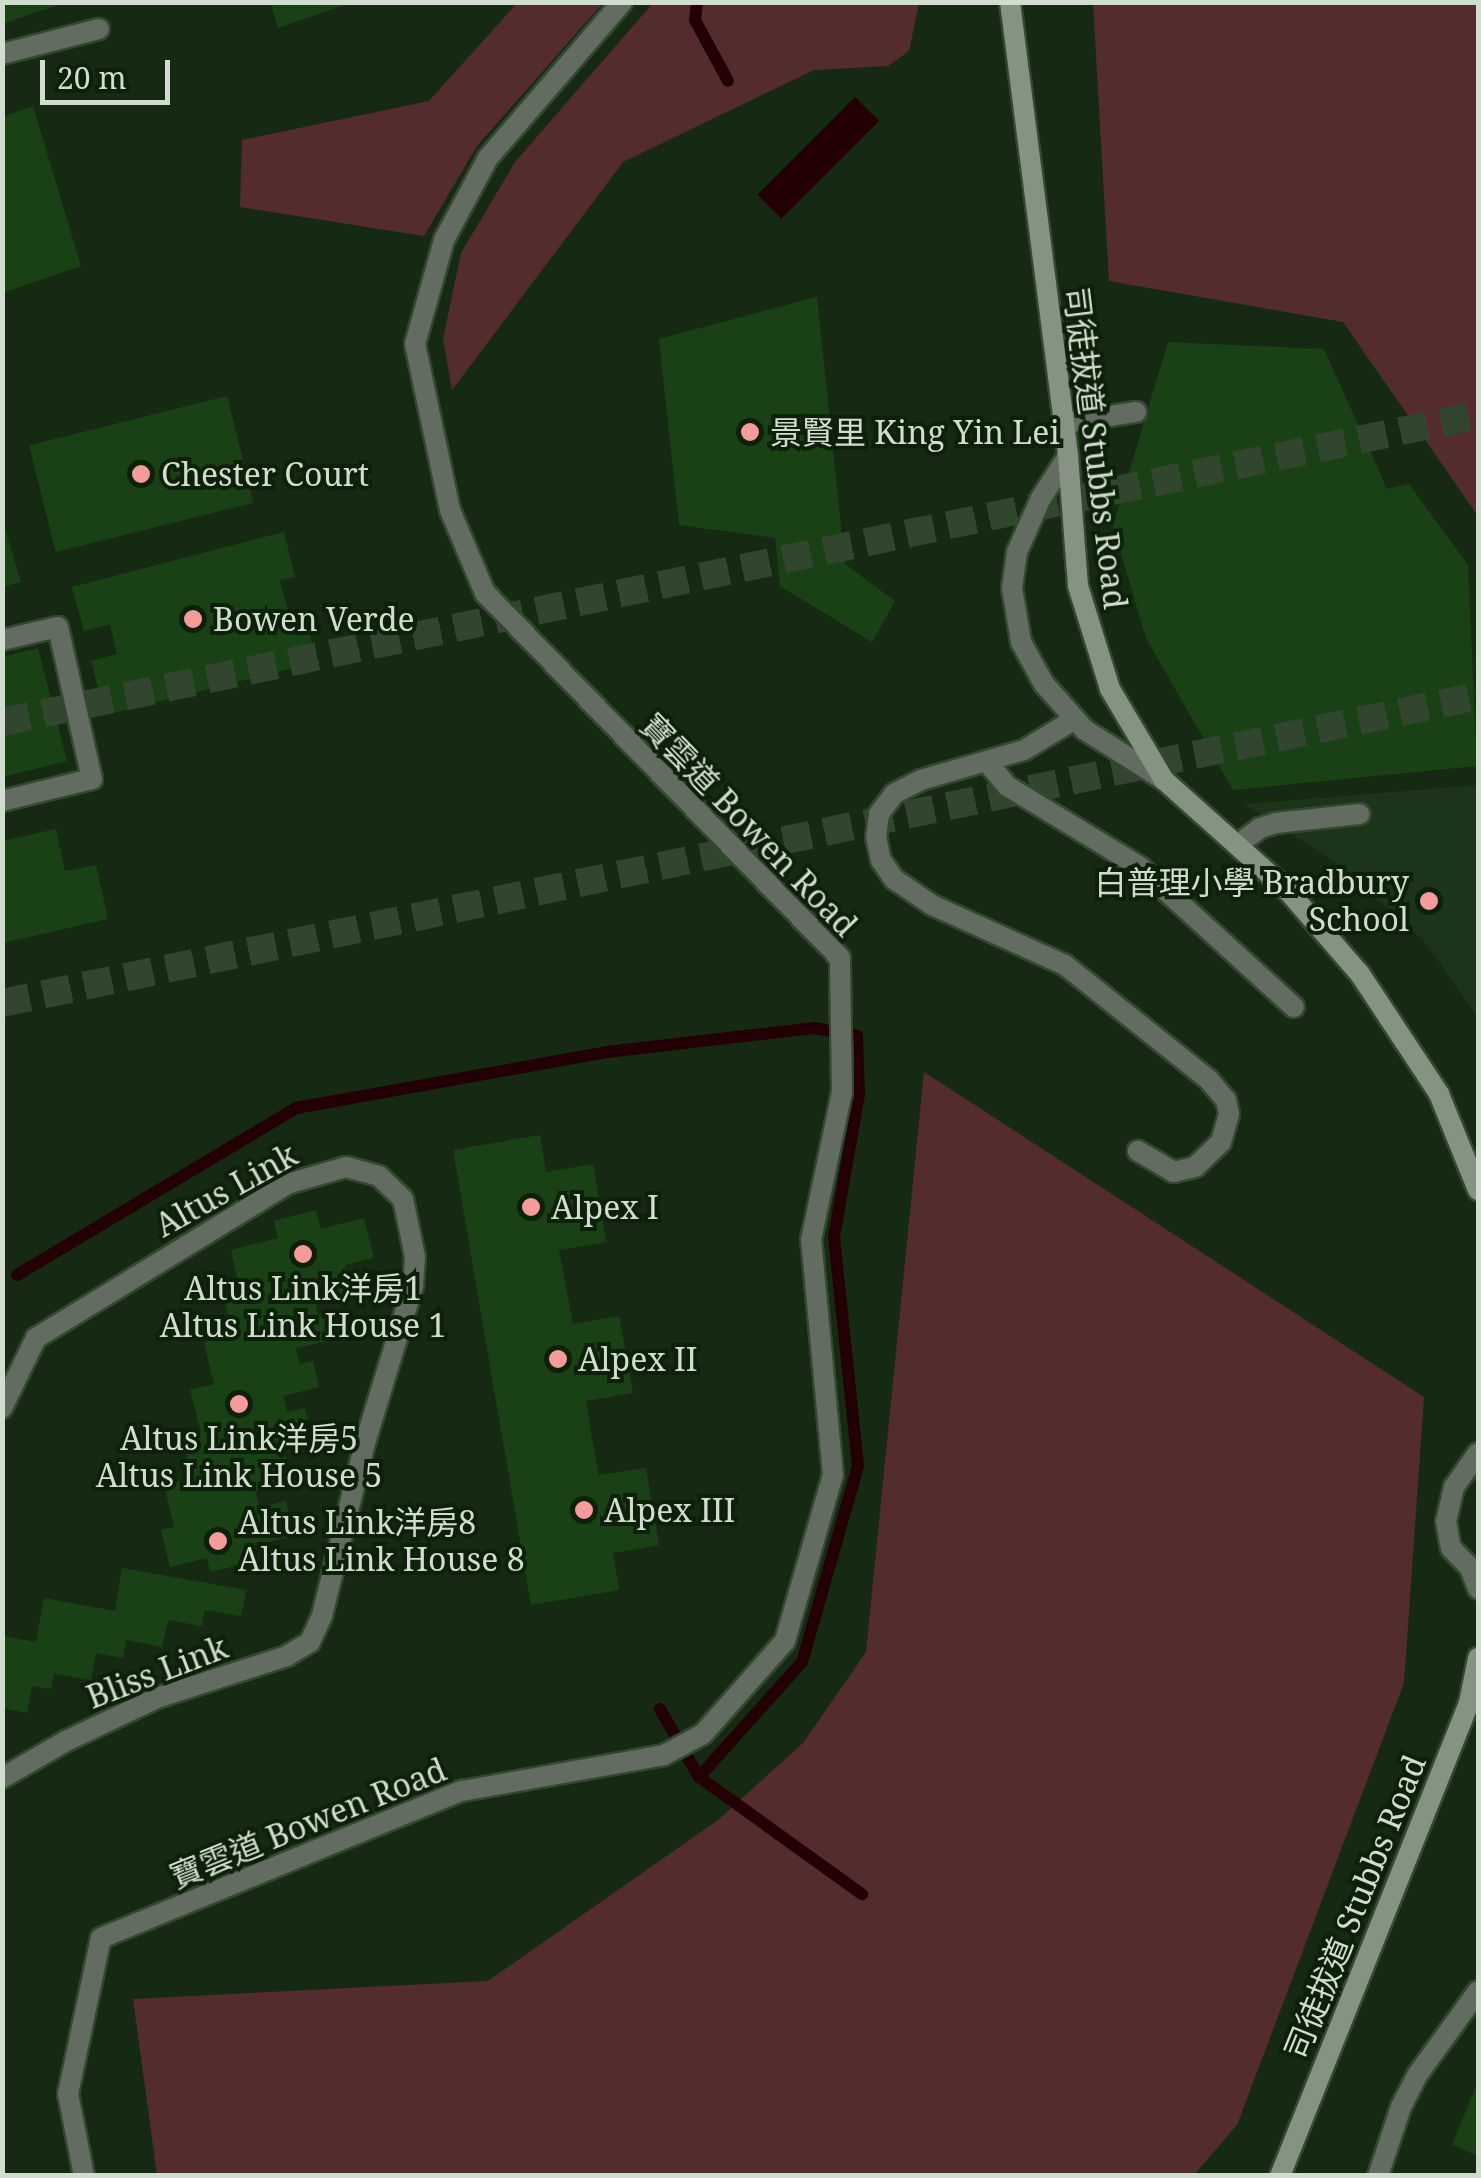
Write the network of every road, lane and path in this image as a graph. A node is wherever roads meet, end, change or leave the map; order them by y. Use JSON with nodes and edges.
{"nodes":[{"id":1,"x":622,"y":2,"type":"edge"},
{"id":2,"x":1010,"y":2,"type":"edge"},
{"id":3,"x":99,"y":29,"type":"dead end"},
{"id":4,"x":2,"y":54,"type":"edge"},
{"id":5,"x":1136,"y":412,"type":"dead end"},
{"id":6,"x":1064,"y":423,"type":"junction"},
{"id":7,"x":1068,"y":456,"type":"junction"},
{"id":8,"x":2,"y":640,"type":"edge"},
{"id":9,"x":1076,"y":719,"type":"junction"},
{"id":10,"x":987,"y":762,"type":"junction"},
{"id":11,"x":1164,"y":780,"type":"junction"},
{"id":12,"x":2,"y":801,"type":"edge"},
{"id":13,"x":1360,"y":814,"type":"dead end"},
{"id":14,"x":1236,"y":845,"type":"junction"},
{"id":15,"x":1294,"y":1007,"type":"dead end"},
{"id":16,"x":1138,"y":1151,"type":"dead end"},
{"id":17,"x":1478,"y":1190,"type":"edge"},
{"id":18,"x":2,"y":1408,"type":"edge"},
{"id":19,"x":1478,"y":1453,"type":"edge"},
{"id":20,"x":1478,"y":1589,"type":"edge"},
{"id":21,"x":322,"y":1616,"type":"joint"},
{"id":22,"x":1478,"y":1658,"type":"edge"},
{"id":23,"x":2,"y":1778,"type":"edge"},
{"id":24,"x":1478,"y":1991,"type":"edge"},
{"id":25,"x":84,"y":2176,"type":"edge"},
{"id":26,"x":1280,"y":2176,"type":"edge"},
{"id":27,"x":1378,"y":2176,"type":"edge"}],
"edges":[{"from":1,"to":25,"type":"street","name":"寶雲道 Bowen Road"},
{"from":2,"to":6,"type":"main road","name":"司徒拔道 Stubbs Road"},
{"from":3,"to":4,"type":"street"},
{"from":5,"to":6,"type":"street"},
{"from":6,"to":7,"type":"main road","name":"司徒拔道 Stubbs Road"},
{"from":7,"to":9,"type":"street"},
{"from":7,"to":11,"type":"main road","name":"司徒拔道 Stubbs Road"},
{"from":8,"to":12,"type":"street"},
{"from":9,"to":10,"type":"street"},
{"from":9,"to":11,"type":"street"},
{"from":10,"to":15,"type":"street"},
{"from":10,"to":16,"type":"street"},
{"from":11,"to":14,"type":"main road","name":"司徒拔道 Stubbs Road"},
{"from":13,"to":14,"type":"street"},
{"from":14,"to":17,"type":"main road","name":"司徒拔道 Stubbs Road"},
{"from":18,"to":21,"type":"street","name":"Altus Link"},
{"from":19,"to":20,"type":"street"},
{"from":21,"to":23,"type":"street","name":"Bliss Link"},
{"from":22,"to":26,"type":"main road","name":"司徒拔道 Stubbs Road"},
{"from":24,"to":27,"type":"street"}]}
